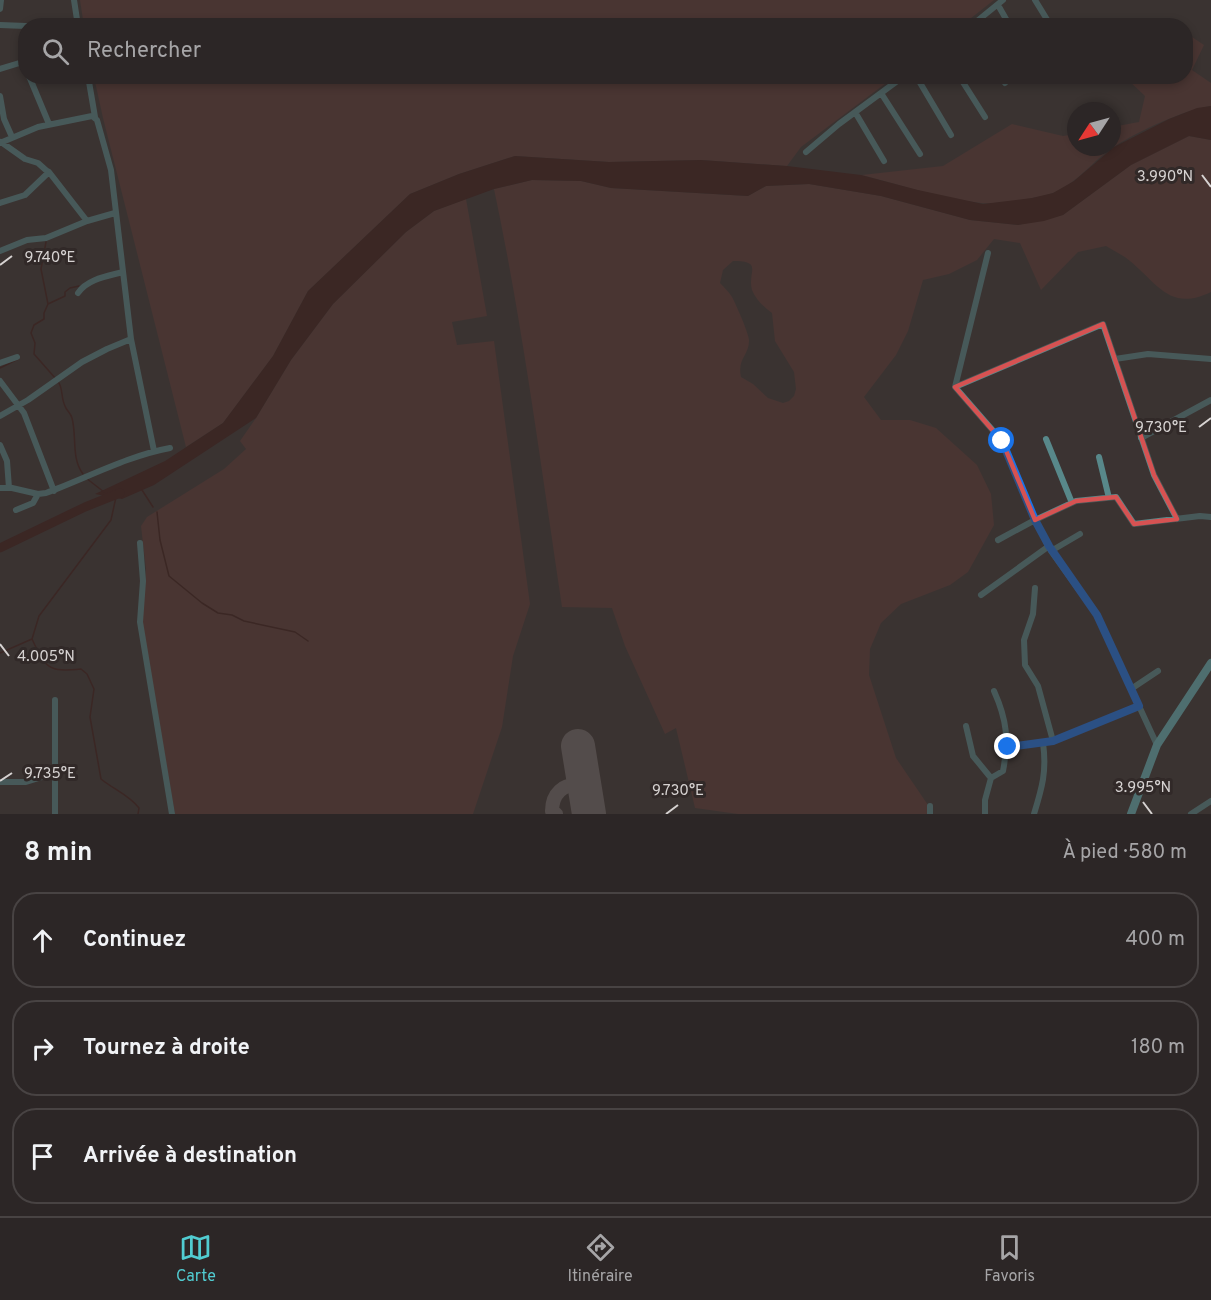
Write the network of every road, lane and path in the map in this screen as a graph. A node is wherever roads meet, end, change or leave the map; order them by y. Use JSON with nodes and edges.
{"nodes":[{"id":1,"x":1,"y":0,"type":"edge"},
{"id":2,"x":74,"y":0,"type":"edge"},
{"id":3,"x":1004,"y":0,"type":"edge"},
{"id":4,"x":1035,"y":0,"type":"edge"},
{"id":5,"x":998,"y":5,"type":"junction"},
{"id":6,"x":0,"y":9,"type":"edge"},
{"id":7,"x":77,"y":18,"type":"edge"},
{"id":8,"x":981,"y":18,"type":"edge"},
{"id":9,"x":1005,"y":18,"type":"edge"},
{"id":10,"x":1046,"y":18,"type":"edge"},
{"id":11,"x":0,"y":25,"type":"edge"},
{"id":12,"x":18,"y":26,"type":"edge"},
{"id":13,"x":18,"y":65,"type":"edge"},
{"id":14,"x":0,"y":69,"type":"edge"},
{"id":15,"x":32,"y":84,"type":"edge"},
{"id":16,"x":89,"y":84,"type":"edge"},
{"id":17,"x":893,"y":84,"type":"edge"},
{"id":18,"x":921,"y":84,"type":"edge"},
{"id":19,"x":963,"y":84,"type":"edge"},
{"id":20,"x":881,"y":93,"type":"junction"},
{"id":21,"x":0,"y":96,"type":"edge"},
{"id":22,"x":855,"y":112,"type":"junction"},
{"id":23,"x":95,"y":117,"type":"junction"},
{"id":24,"x":985,"y":117,"type":"dead end"},
{"id":25,"x":49,"y":124,"type":"junction"},
{"id":26,"x":951,"y":135,"type":"dead end"},
{"id":27,"x":12,"y":137,"type":"junction"},
{"id":28,"x":1,"y":142,"type":"edge"},
{"id":29,"x":806,"y":152,"type":"dead end"},
{"id":30,"x":920,"y":154,"type":"dead end"},
{"id":31,"x":884,"y":161,"type":"dead end"},
{"id":32,"x":48,"y":172,"type":"junction"},
{"id":33,"x":0,"y":203,"type":"edge"},
{"id":34,"x":116,"y":213,"type":"junction"},
{"id":35,"x":87,"y":221,"type":"junction"},
{"id":36,"x":0,"y":251,"type":"edge"},
{"id":37,"x":988,"y":253,"type":"dead end"},
{"id":38,"x":123,"y":272,"type":"junction"},
{"id":39,"x":78,"y":293,"type":"dead end"},
{"id":40,"x":131,"y":339,"type":"junction"},
{"id":41,"x":17,"y":357,"type":"dead end"},
{"id":42,"x":1211,"y":358,"type":"edge"},
{"id":43,"x":1115,"y":359,"type":"junction"},
{"id":44,"x":0,"y":363,"type":"edge"},
{"id":45,"x":0,"y":381,"type":"edge"},
{"id":46,"x":955,"y":387,"type":"junction"},
{"id":47,"x":1211,"y":400,"type":"edge"},
{"id":48,"x":17,"y":405,"type":"junction"},
{"id":49,"x":0,"y":416,"type":"edge"},
{"id":50,"x":1141,"y":438,"type":"junction"},
{"id":51,"x":1047,"y":439,"type":"dead end"},
{"id":52,"x":0,"y":445,"type":"edge"},
{"id":53,"x":170,"y":448,"type":"dead end"},
{"id":54,"x":154,"y":451,"type":"junction"},
{"id":55,"x":1099,"y":457,"type":"dead end"},
{"id":56,"x":0,"y":488,"type":"edge"},
{"id":57,"x":9,"y":488,"type":"junction"},
{"id":58,"x":54,"y":491,"type":"junction"},
{"id":59,"x":38,"y":494,"type":"junction"},
{"id":60,"x":1109,"y":498,"type":"junction"},
{"id":61,"x":1072,"y":503,"type":"junction"},
{"id":62,"x":16,"y":510,"type":"dead end"},
{"id":63,"x":1211,"y":517,"type":"edge"},
{"id":64,"x":1177,"y":519,"type":"junction"},
{"id":65,"x":1035,"y":520,"type":"junction"},
{"id":66,"x":1080,"y":534,"type":"dead end"},
{"id":67,"x":998,"y":540,"type":"dead end"},
{"id":68,"x":140,"y":543,"type":"dead end"},
{"id":69,"x":1050,"y":549,"type":"junction"},
{"id":70,"x":1035,"y":588,"type":"dead end"},
{"id":71,"x":981,"y":596,"type":"dead end"},
{"id":72,"x":1211,"y":663,"type":"edge"},
{"id":73,"x":1158,"y":671,"type":"dead end"},
{"id":74,"x":1131,"y":689,"type":"junction"},
{"id":75,"x":994,"y":691,"type":"dead end"},
{"id":76,"x":55,"y":700,"type":"dead end"},
{"id":77,"x":1139,"y":706,"type":"junction"},
{"id":78,"x":966,"y":726,"type":"dead end"},
{"id":79,"x":1053,"y":741,"type":"junction"},
{"id":80,"x":1043,"y":743,"type":"junction"},
{"id":81,"x":1157,"y":745,"type":"junction"},
{"id":82,"x":1008,"y":747,"type":"junction"},
{"id":83,"x":55,"y":773,"type":"junction"},
{"id":84,"x":991,"y":778,"type":"junction"},
{"id":85,"x":0,"y":782,"type":"edge"},
{"id":86,"x":1211,"y":801,"type":"edge"},
{"id":87,"x":930,"y":806,"type":"dead end"},
{"id":88,"x":55,"y":814,"type":"edge"},
{"id":89,"x":172,"y":814,"type":"edge"},
{"id":90,"x":930,"y":814,"type":"edge"},
{"id":91,"x":985,"y":814,"type":"edge"},
{"id":92,"x":1034,"y":814,"type":"edge"},
{"id":93,"x":1131,"y":814,"type":"edge"},
{"id":94,"x":1191,"y":814,"type":"edge"}],
"edges":[{"from":1,"to":6,"type":"street"},
{"from":2,"to":7,"type":"street"},
{"from":3,"to":5,"type":"street"},
{"from":4,"to":10,"type":"street"},
{"from":5,"to":8,"type":"street"},
{"from":5,"to":9,"type":"street"},
{"from":11,"to":12,"type":"street"},
{"from":13,"to":14,"type":"street"},
{"from":15,"to":25,"type":"street"},
{"from":16,"to":23,"type":"street"},
{"from":17,"to":20,"type":"street"},
{"from":18,"to":26,"type":"street"},
{"from":19,"to":24,"type":"street"},
{"from":20,"to":22,"type":"street"},
{"from":20,"to":30,"type":"street"},
{"from":21,"to":27,"type":"street"},
{"from":22,"to":29,"type":"street"},
{"from":22,"to":31,"type":"street"},
{"from":23,"to":25,"type":"street"},
{"from":23,"to":34,"type":"street"},
{"from":25,"to":27,"type":"street"},
{"from":27,"to":28,"type":"street"},
{"from":28,"to":32,"type":"street"},
{"from":32,"to":33,"type":"street"},
{"from":32,"to":35,"type":"street"},
{"from":34,"to":35,"type":"street"},
{"from":34,"to":38,"type":"street"},
{"from":35,"to":36,"type":"street"},
{"from":37,"to":46,"type":"street"},
{"from":38,"to":39,"type":"street"},
{"from":38,"to":40,"type":"street"},
{"from":40,"to":48,"type":"street"},
{"from":40,"to":54,"type":"street"},
{"from":41,"to":44,"type":"street"},
{"from":42,"to":43,"type":"street"},
{"from":43,"to":46,"type":"street"},
{"from":43,"to":50,"type":"street"},
{"from":45,"to":48,"type":"street"},
{"from":46,"to":65,"type":"street"},
{"from":47,"to":50,"type":"street"},
{"from":48,"to":49,"type":"street"},
{"from":48,"to":58,"type":"street"},
{"from":50,"to":64,"type":"street"},
{"from":51,"to":61,"type":"street"},
{"from":52,"to":57,"type":"street"},
{"from":53,"to":54,"type":"street"},
{"from":54,"to":58,"type":"street"},
{"from":55,"to":60,"type":"street"},
{"from":56,"to":57,"type":"street"},
{"from":57,"to":59,"type":"street"},
{"from":58,"to":59,"type":"street"},
{"from":59,"to":62,"type":"street"},
{"from":60,"to":61,"type":"street"},
{"from":60,"to":64,"type":"street"},
{"from":61,"to":65,"type":"street"},
{"from":63,"to":64,"type":"street"},
{"from":65,"to":67,"type":"street"},
{"from":65,"to":69,"type":"street"},
{"from":66,"to":69,"type":"street"},
{"from":68,"to":89,"type":"street"},
{"from":69,"to":71,"type":"street"},
{"from":69,"to":74,"type":"street"},
{"from":70,"to":79,"type":"street"},
{"from":72,"to":81,"type":"main road"},
{"from":73,"to":74,"type":"street"},
{"from":74,"to":77,"type":"street"},
{"from":75,"to":82,"type":"street"},
{"from":76,"to":83,"type":"street"},
{"from":77,"to":79,"type":"street"},
{"from":77,"to":81,"type":"street"},
{"from":78,"to":84,"type":"street"},
{"from":79,"to":80,"type":"street"},
{"from":80,"to":82,"type":"street"},
{"from":80,"to":92,"type":"street"},
{"from":81,"to":93,"type":"main road"},
{"from":82,"to":84,"type":"street"},
{"from":83,"to":85,"type":"street"},
{"from":83,"to":88,"type":"street"},
{"from":84,"to":91,"type":"street"},
{"from":86,"to":94,"type":"street"},
{"from":87,"to":90,"type":"street"}]}
